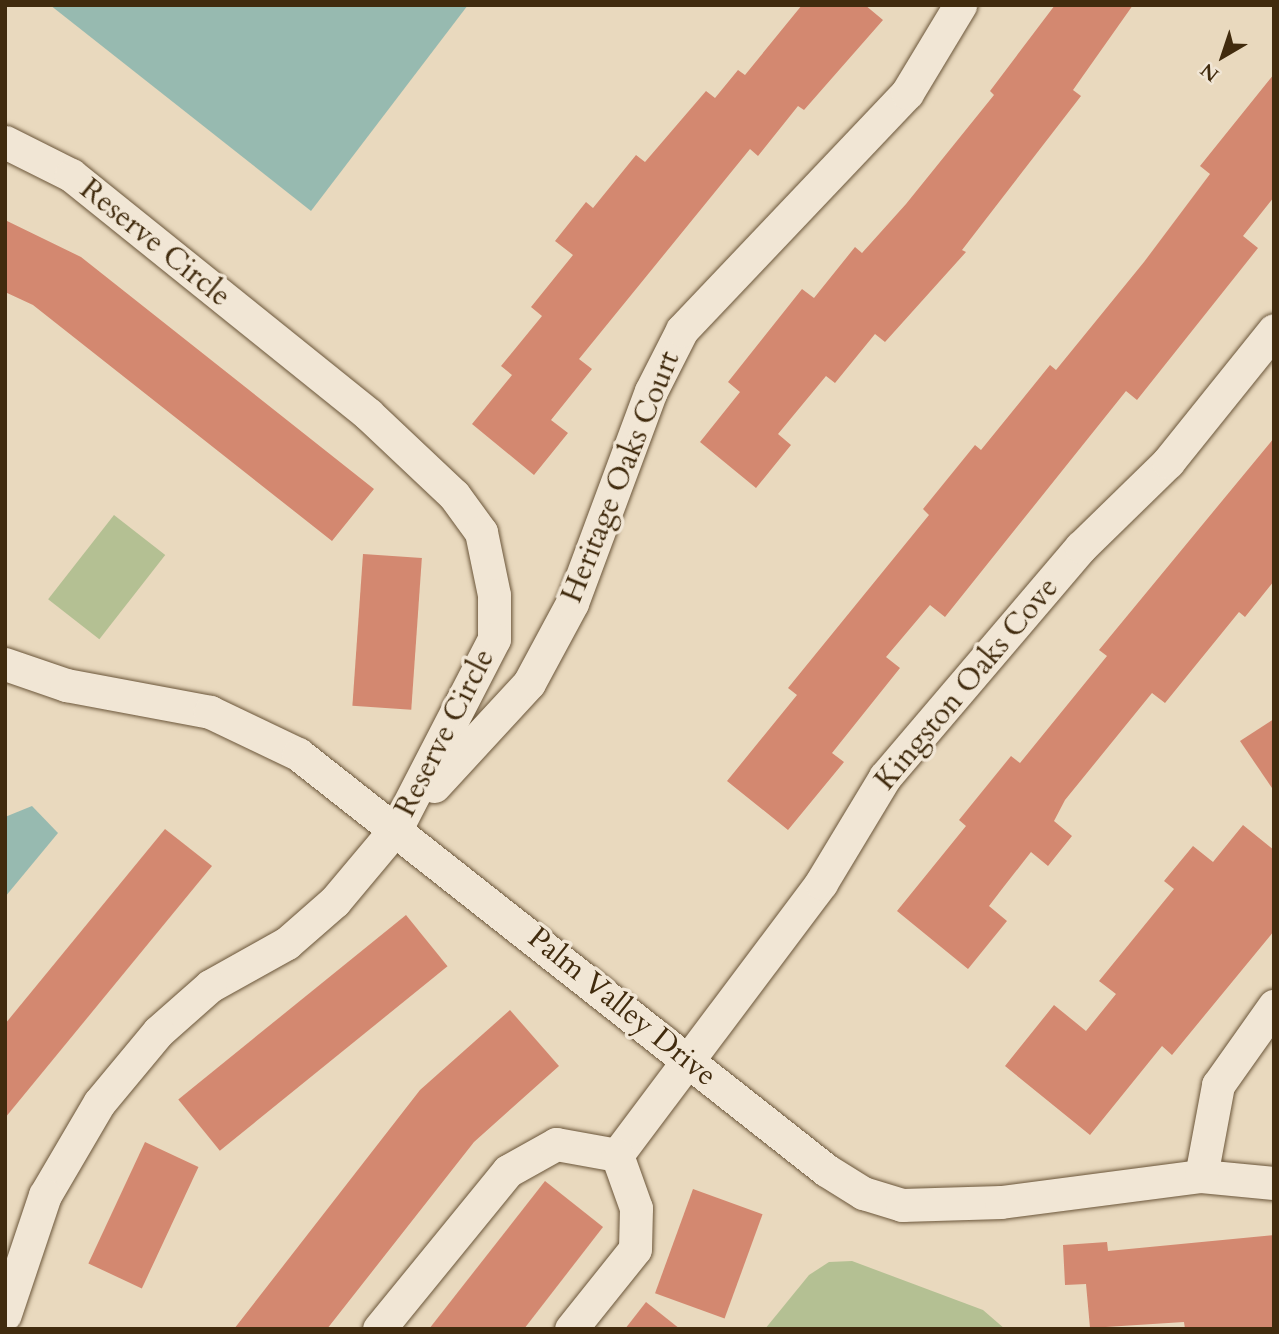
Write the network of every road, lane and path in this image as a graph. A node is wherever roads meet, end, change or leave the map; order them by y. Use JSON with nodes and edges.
{"nodes":[{"id":1,"x":960,"y":5,"type":"edge"},
{"id":2,"x":5,"y":142,"type":"edge"},
{"id":3,"x":1274,"y":330,"type":"edge"},
{"id":4,"x":5,"y":664,"type":"edge"},
{"id":5,"x":397,"y":827,"type":"junction"},
{"id":6,"x":1274,"y":1006,"type":"edge"},
{"id":7,"x":686,"y":1059,"type":"junction"},
{"id":8,"x":617,"y":1155,"type":"junction"},
{"id":9,"x":1201,"y":1176,"type":"junction"},
{"id":10,"x":1274,"y":1183,"type":"edge"},
{"id":11,"x":5,"y":1314,"type":"edge"},
{"id":12,"x":379,"y":1329,"type":"edge"},
{"id":13,"x":571,"y":1329,"type":"edge"}],
"edges":[{"from":1,"to":5,"type":"street","name":"Heritage Oaks Court"},
{"from":2,"to":5,"type":"street","name":"Reserve Circle"},
{"from":3,"to":7,"type":"street","name":"Kingston Oaks Cove"},
{"from":4,"to":5,"type":"street","name":"Palm Valley Drive"},
{"from":5,"to":7,"type":"street","name":"Palm Valley Drive"},
{"from":5,"to":11,"type":"street","name":"Reserve Circle"},
{"from":6,"to":9,"type":"street"},
{"from":7,"to":8,"type":"street","name":"Kingston Oaks Cove"},
{"from":7,"to":9,"type":"street","name":"Palm Valley Drive"},
{"from":8,"to":12,"type":"street"},
{"from":8,"to":13,"type":"street"},
{"from":9,"to":10,"type":"street","name":"Palm Valley Drive"}]}
